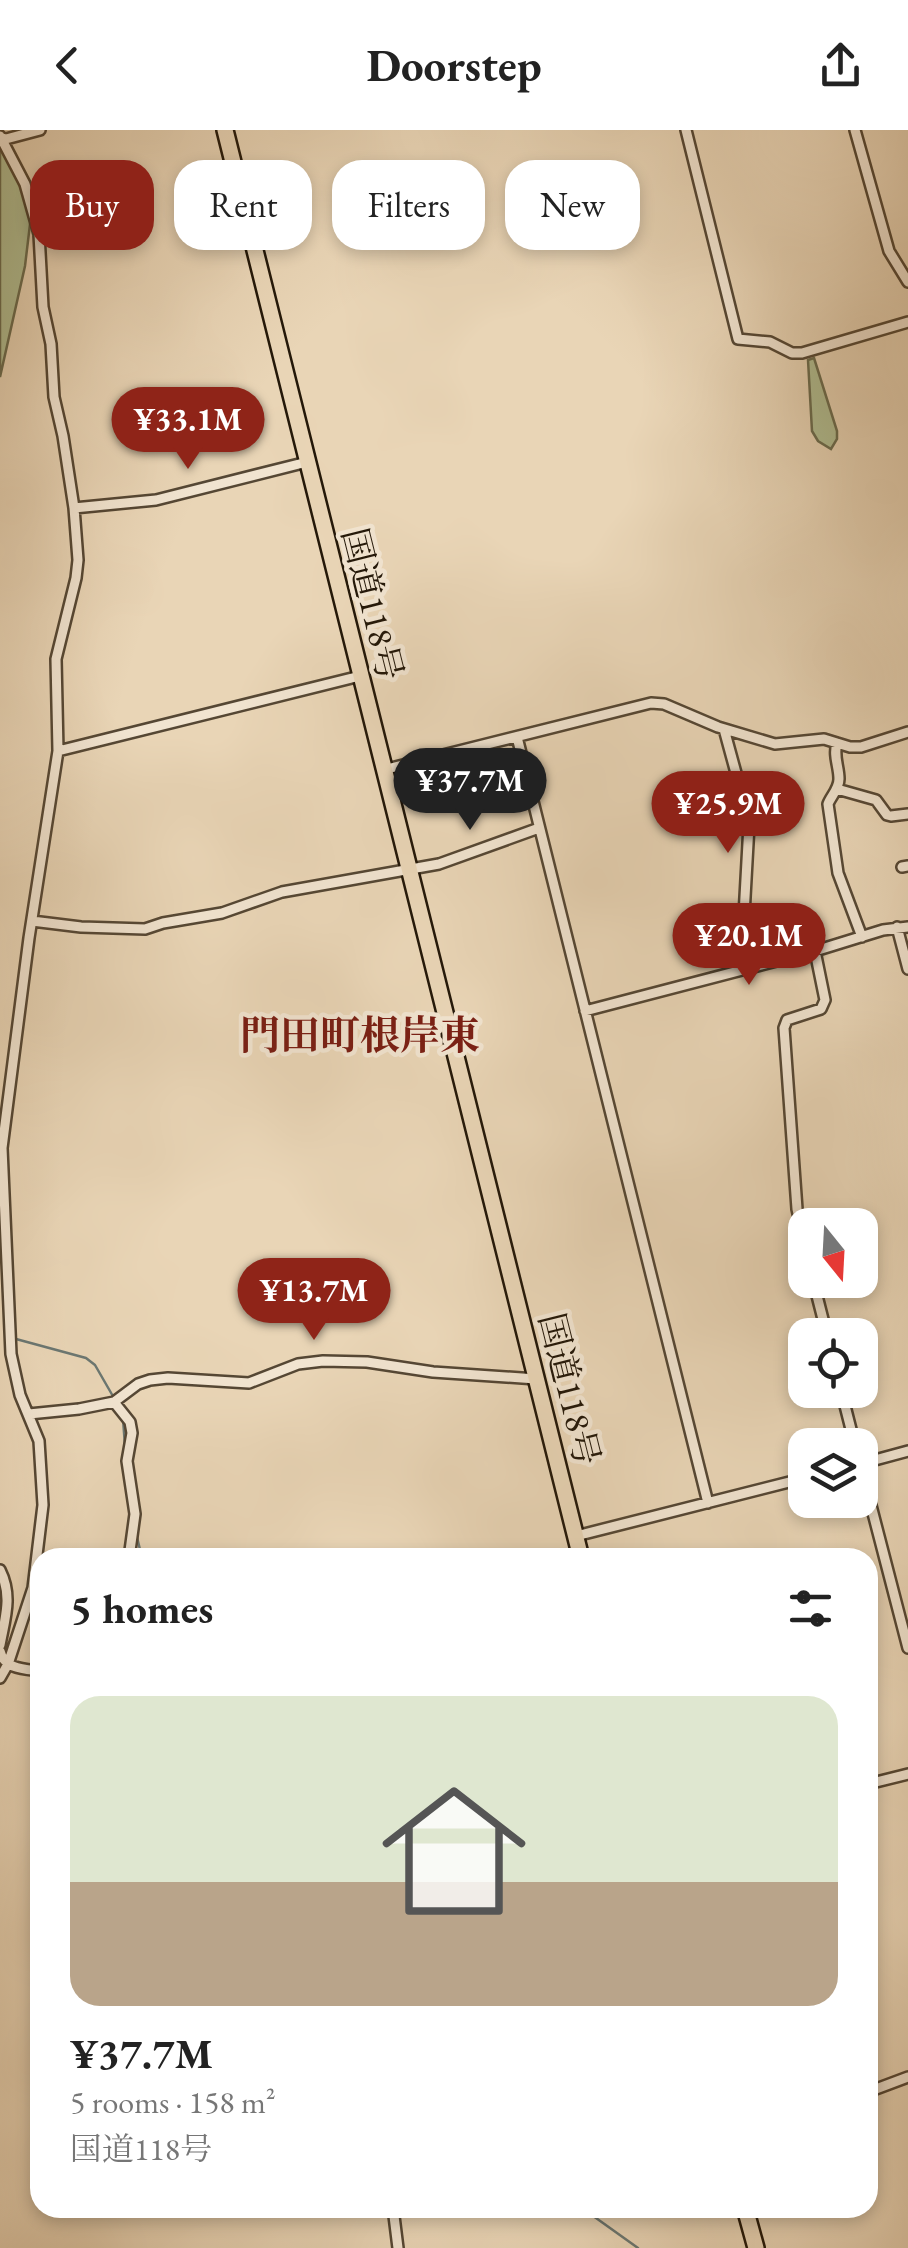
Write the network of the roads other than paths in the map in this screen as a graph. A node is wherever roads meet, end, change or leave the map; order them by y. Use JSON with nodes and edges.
{"nodes":[{"id":1,"x":40,"y":130,"type":"edge"},
{"id":2,"x":224,"y":130,"type":"edge"},
{"id":3,"x":686,"y":130,"type":"edge"},
{"id":4,"x":855,"y":130,"type":"edge"},
{"id":5,"x":0,"y":137,"type":"edge"},
{"id":6,"x":908,"y":282,"type":"edge"},
{"id":7,"x":908,"y":322,"type":"edge"},
{"id":8,"x":307,"y":462,"type":"junction"},
{"id":9,"x":74,"y":508,"type":"junction"},
{"id":10,"x":360,"y":676,"type":"junction"},
{"id":11,"x":724,"y":729,"type":"junction"},
{"id":12,"x":908,"y":732,"type":"edge"},
{"id":13,"x":517,"y":737,"type":"junction"},
{"id":14,"x":838,"y":743,"type":"junction"},
{"id":15,"x":58,"y":751,"type":"junction"},
{"id":16,"x":384,"y":770,"type":"junction"},
{"id":17,"x":837,"y":789,"type":"junction"},
{"id":18,"x":908,"y":814,"type":"edge"},
{"id":19,"x":539,"y":828,"type":"junction"},
{"id":20,"x":409,"y":870,"type":"junction"},
{"id":21,"x":32,"y":922,"type":"junction"},
{"id":22,"x":903,"y":927,"type":"edge"},
{"id":23,"x":862,"y":936,"type":"junction"},
{"id":24,"x":815,"y":951,"type":"junction"},
{"id":25,"x":778,"y":960,"type":"junction"},
{"id":26,"x":908,"y":969,"type":"edge"},
{"id":27,"x":585,"y":1012,"type":"junction"},
{"id":28,"x":797,"y":1208,"type":"edge"},
{"id":29,"x":5,"y":1353,"type":"edge"},
{"id":30,"x":536,"y":1379,"type":"junction"},
{"id":31,"x":114,"y":1402,"type":"junction"},
{"id":32,"x":29,"y":1414,"type":"junction"},
{"id":33,"x":908,"y":1452,"type":"edge"},
{"id":34,"x":878,"y":1459,"type":"edge"},
{"id":35,"x":788,"y":1482,"type":"edge"},
{"id":36,"x":708,"y":1503,"type":"junction"},
{"id":37,"x":874,"y":1518,"type":"edge"},
{"id":38,"x":576,"y":1536,"type":"junction"},
{"id":39,"x":38,"y":1548,"type":"edge"},
{"id":40,"x":130,"y":1548,"type":"edge"},
{"id":41,"x":579,"y":1548,"type":"edge"},
{"id":42,"x":0,"y":1570,"type":"edge"},
{"id":43,"x":30,"y":1597,"type":"edge"},
{"id":44,"x":0,"y":1648,"type":"edge"},
{"id":45,"x":908,"y":1648,"type":"edge"},
{"id":46,"x":8,"y":1664,"type":"junction"},
{"id":47,"x":30,"y":1669,"type":"edge"},
{"id":48,"x":0,"y":1678,"type":"edge"},
{"id":49,"x":908,"y":1774,"type":"edge"},
{"id":50,"x":878,"y":1782,"type":"edge"},
{"id":51,"x":908,"y":2077,"type":"edge"},
{"id":52,"x":878,"y":2088,"type":"edge"},
{"id":53,"x":394,"y":2218,"type":"edge"},
{"id":54,"x":748,"y":2218,"type":"edge"},
{"id":55,"x":398,"y":2248,"type":"edge"},
{"id":56,"x":756,"y":2248,"type":"edge"}],
"edges":[{"from":1,"to":5,"type":"street"},
{"from":2,"to":8,"type":"highway","name":"国道118号"},
{"from":3,"to":7,"type":"street"},
{"from":4,"to":6,"type":"street"},
{"from":5,"to":9,"type":"street"},
{"from":8,"to":9,"type":"street"},
{"from":8,"to":10,"type":"highway","name":"国道118号"},
{"from":9,"to":15,"type":"street"},
{"from":10,"to":15,"type":"street"},
{"from":10,"to":16,"type":"highway","name":"国道118号"},
{"from":11,"to":13,"type":"street"},
{"from":11,"to":14,"type":"street"},
{"from":11,"to":25,"type":"street"},
{"from":12,"to":14,"type":"street"},
{"from":13,"to":16,"type":"street"},
{"from":13,"to":19,"type":"street"},
{"from":14,"to":17,"type":"street"},
{"from":15,"to":21,"type":"street"},
{"from":16,"to":20,"type":"highway","name":"国道118号"},
{"from":17,"to":18,"type":"street"},
{"from":17,"to":23,"type":"street"},
{"from":19,"to":20,"type":"street"},
{"from":19,"to":27,"type":"street"},
{"from":20,"to":21,"type":"street"},
{"from":20,"to":30,"type":"highway","name":"国道118号"},
{"from":21,"to":29,"type":"street"},
{"from":22,"to":23,"type":"street"},
{"from":22,"to":26,"type":"street"},
{"from":23,"to":24,"type":"street"},
{"from":24,"to":25,"type":"street"},
{"from":24,"to":28,"type":"street"},
{"from":25,"to":27,"type":"street"},
{"from":27,"to":36,"type":"street"},
{"from":29,"to":32,"type":"street"},
{"from":30,"to":31,"type":"street"},
{"from":30,"to":38,"type":"highway","name":"国道118号"},
{"from":31,"to":32,"type":"street"},
{"from":31,"to":40,"type":"street"},
{"from":32,"to":39,"type":"street"},
{"from":33,"to":34,"type":"street"},
{"from":35,"to":36,"type":"street"},
{"from":36,"to":38,"type":"street"},
{"from":37,"to":45,"type":"street"},
{"from":38,"to":41,"type":"highway","name":"国道118号"},
{"from":42,"to":44,"type":"street"},
{"from":43,"to":46,"type":"street"},
{"from":44,"to":46,"type":"street"},
{"from":46,"to":47,"type":"street"},
{"from":46,"to":48,"type":"street"},
{"from":49,"to":50,"type":"street"},
{"from":51,"to":52,"type":"street"},
{"from":53,"to":55,"type":"street"},
{"from":54,"to":56,"type":"highway"}]}
